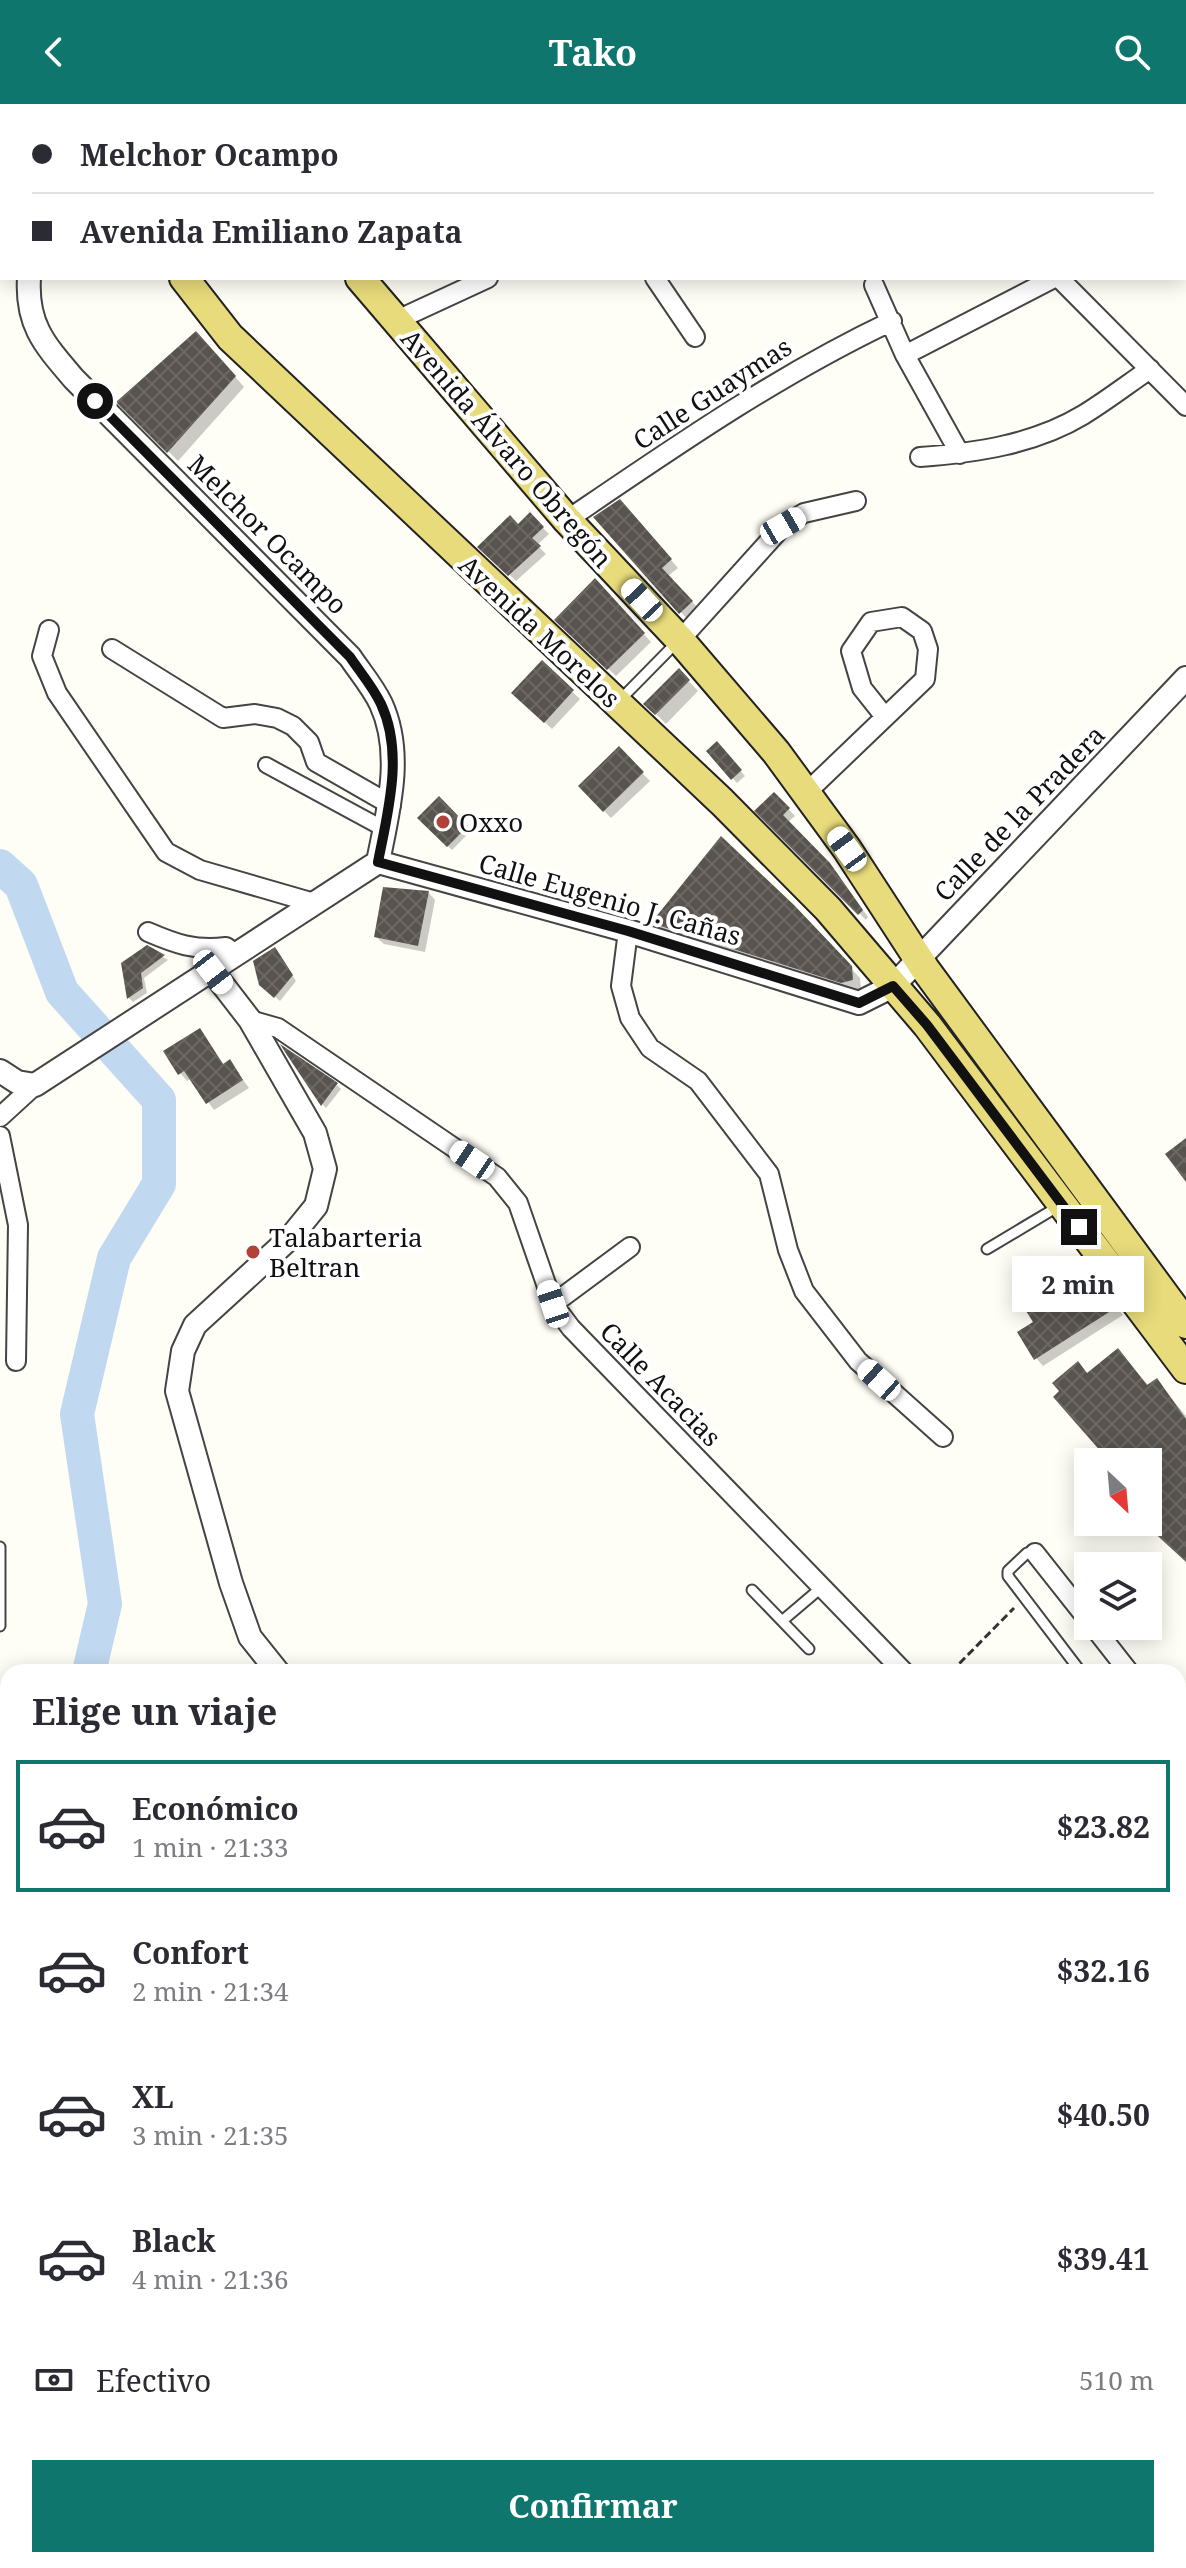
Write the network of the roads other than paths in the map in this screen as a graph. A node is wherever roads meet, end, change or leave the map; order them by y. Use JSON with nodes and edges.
{"nodes":[{"id":1,"x":29,"y":280,"type":"edge"},
{"id":2,"x":186,"y":280,"type":"edge"},
{"id":3,"x":362,"y":280,"type":"edge"},
{"id":4,"x":484,"y":280,"type":"edge"},
{"id":5,"x":656,"y":280,"type":"edge"},
{"id":6,"x":1052,"y":280,"type":"edge"},
{"id":7,"x":1058,"y":280,"type":"edge"},
{"id":8,"x":874,"y":285,"type":"dead end"},
{"id":9,"x":395,"y":321,"type":"junction"},
{"id":10,"x":892,"y":321,"type":"junction"},
{"id":11,"x":695,"y":337,"type":"dead end"},
{"id":12,"x":905,"y":355,"type":"junction"},
{"id":13,"x":1150,"y":369,"type":"junction"},
{"id":14,"x":1186,"y":406,"type":"edge"},
{"id":15,"x":960,"y":454,"type":"junction"},
{"id":16,"x":920,"y":457,"type":"dead end"},
{"id":17,"x":856,"y":501,"type":"dead end"},
{"id":18,"x":567,"y":520,"type":"junction"},
{"id":19,"x":49,"y":630,"type":"dead end"},
{"id":20,"x":680,"y":640,"type":"junction"},
{"id":21,"x":112,"y":649,"type":"dead end"},
{"id":22,"x":1186,"y":678,"type":"edge"},
{"id":23,"x":616,"y":703,"type":"junction"},
{"id":24,"x":885,"y":717,"type":"junction"},
{"id":25,"x":266,"y":765,"type":"dead end"},
{"id":26,"x":807,"y":792,"type":"junction"},
{"id":27,"x":391,"y":805,"type":"junction"},
{"id":28,"x":384,"y":829,"type":"junction"},
{"id":29,"x":378,"y":862,"type":"junction"},
{"id":30,"x":314,"y":903,"type":"junction"},
{"id":31,"x":628,"y":931,"type":"junction"},
{"id":32,"x":148,"y":932,"type":"dead end"},
{"id":33,"x":237,"y":955,"type":"junction"},
{"id":34,"x":918,"y":960,"type":"junction"},
{"id":35,"x":213,"y":972,"type":"junction"},
{"id":36,"x":893,"y":986,"type":"junction"},
{"id":37,"x":250,"y":1020,"type":"junction"},
{"id":38,"x":0,"y":1071,"type":"edge"},
{"id":39,"x":35,"y":1085,"type":"junction"},
{"id":40,"x":0,"y":1117,"type":"edge"},
{"id":41,"x":0,"y":1136,"type":"edge"},
{"id":42,"x":1062,"y":1204,"type":"junction"},
{"id":43,"x":630,"y":1247,"type":"dead end"},
{"id":44,"x":987,"y":1249,"type":"dead end"},
{"id":45,"x":553,"y":1304,"type":"junction"},
{"id":46,"x":1186,"y":1324,"type":"edge"},
{"id":47,"x":16,"y":1361,"type":"dead end"},
{"id":48,"x":1186,"y":1369,"type":"edge"},
{"id":49,"x":943,"y":1437,"type":"dead end"},
{"id":50,"x":0,"y":1547,"type":"edge"},
{"id":51,"x":1035,"y":1553,"type":"joint"},
{"id":52,"x":822,"y":1587,"type":"junction"},
{"id":53,"x":752,"y":1590,"type":"dead end"},
{"id":54,"x":1074,"y":1602,"type":"edge"},
{"id":55,"x":782,"y":1621,"type":"junction"},
{"id":56,"x":0,"y":1626,"type":"edge"},
{"id":57,"x":1104,"y":1640,"type":"edge"},
{"id":58,"x":809,"y":1649,"type":"dead end"},
{"id":59,"x":272,"y":1664,"type":"edge"},
{"id":60,"x":896,"y":1664,"type":"edge"},
{"id":61,"x":1075,"y":1664,"type":"edge"},
{"id":62,"x":1123,"y":1664,"type":"edge"}],
"edges":[{"from":1,"to":27,"type":"street","name":"Melchor Ocampo"},
{"from":2,"to":23,"type":"main road","name":"Avenida Morelos"},
{"from":3,"to":9,"type":"main road","name":"Avenida Álvaro Obregón"},
{"from":4,"to":9,"type":"street"},
{"from":5,"to":11,"type":"street"},
{"from":6,"to":12,"type":"street"},
{"from":7,"to":13,"type":"street"},
{"from":8,"to":10,"type":"street"},
{"from":9,"to":18,"type":"main road","name":"Avenida Álvaro Obregón"},
{"from":10,"to":12,"type":"street"},
{"from":10,"to":18,"type":"street","name":"Calle Guaymas"},
{"from":12,"to":15,"type":"street"},
{"from":13,"to":14,"type":"street"},
{"from":13,"to":15,"type":"street"},
{"from":15,"to":16,"type":"street"},
{"from":17,"to":20,"type":"street"},
{"from":18,"to":20,"type":"main road","name":"Avenida Álvaro Obregón"},
{"from":19,"to":30,"type":"street"},
{"from":20,"to":23,"type":"lane"},
{"from":20,"to":26,"type":"main road","name":"Avenida Álvaro Obregón"},
{"from":21,"to":27,"type":"street"},
{"from":22,"to":34,"type":"street","name":"Calle de la Pradera"},
{"from":23,"to":36,"type":"main road","name":"Avenida Morelos"},
{"from":24,"to":24,"type":"street"},
{"from":24,"to":26,"type":"street"},
{"from":25,"to":28,"type":"street"},
{"from":26,"to":34,"type":"main road","name":"Avenida Álvaro Obregón"},
{"from":27,"to":28,"type":"street","name":"Melchor Ocampo"},
{"from":28,"to":29,"type":"street","name":"Melchor Ocampo"},
{"from":29,"to":30,"type":"street"},
{"from":29,"to":31,"type":"street","name":"Calle Eugenio J. Cañas"},
{"from":30,"to":33,"type":"street"},
{"from":31,"to":36,"type":"street","name":"Calle Eugenio J. Cañas"},
{"from":31,"to":49,"type":"street"},
{"from":32,"to":33,"type":"street"},
{"from":33,"to":35,"type":"street"},
{"from":34,"to":36,"type":"street","name":"Calle de la Pradera"},
{"from":34,"to":46,"type":"main road","name":"Avenida Álvaro Obregón"},
{"from":35,"to":37,"type":"street"},
{"from":35,"to":39,"type":"street"},
{"from":36,"to":42,"type":"main road","name":"Avenida Morelos"},
{"from":37,"to":45,"type":"street","name":"Calle Acacias"},
{"from":37,"to":59,"type":"street"},
{"from":38,"to":39,"type":"street"},
{"from":39,"to":40,"type":"street"},
{"from":41,"to":47,"type":"street"},
{"from":42,"to":44,"type":"lane"},
{"from":42,"to":48,"type":"main road","name":"Avenida Morelos"},
{"from":43,"to":45,"type":"street"},
{"from":45,"to":52,"type":"street","name":"Calle Acacias"},
{"from":50,"to":56,"type":"lane"},
{"from":51,"to":54,"type":"street"},
{"from":51,"to":61,"type":"lane"},
{"from":52,"to":55,"type":"lane"},
{"from":52,"to":60,"type":"street","name":"Calle Acacias"},
{"from":53,"to":55,"type":"lane"},
{"from":55,"to":58,"type":"lane"},
{"from":57,"to":62,"type":"street"}]}
